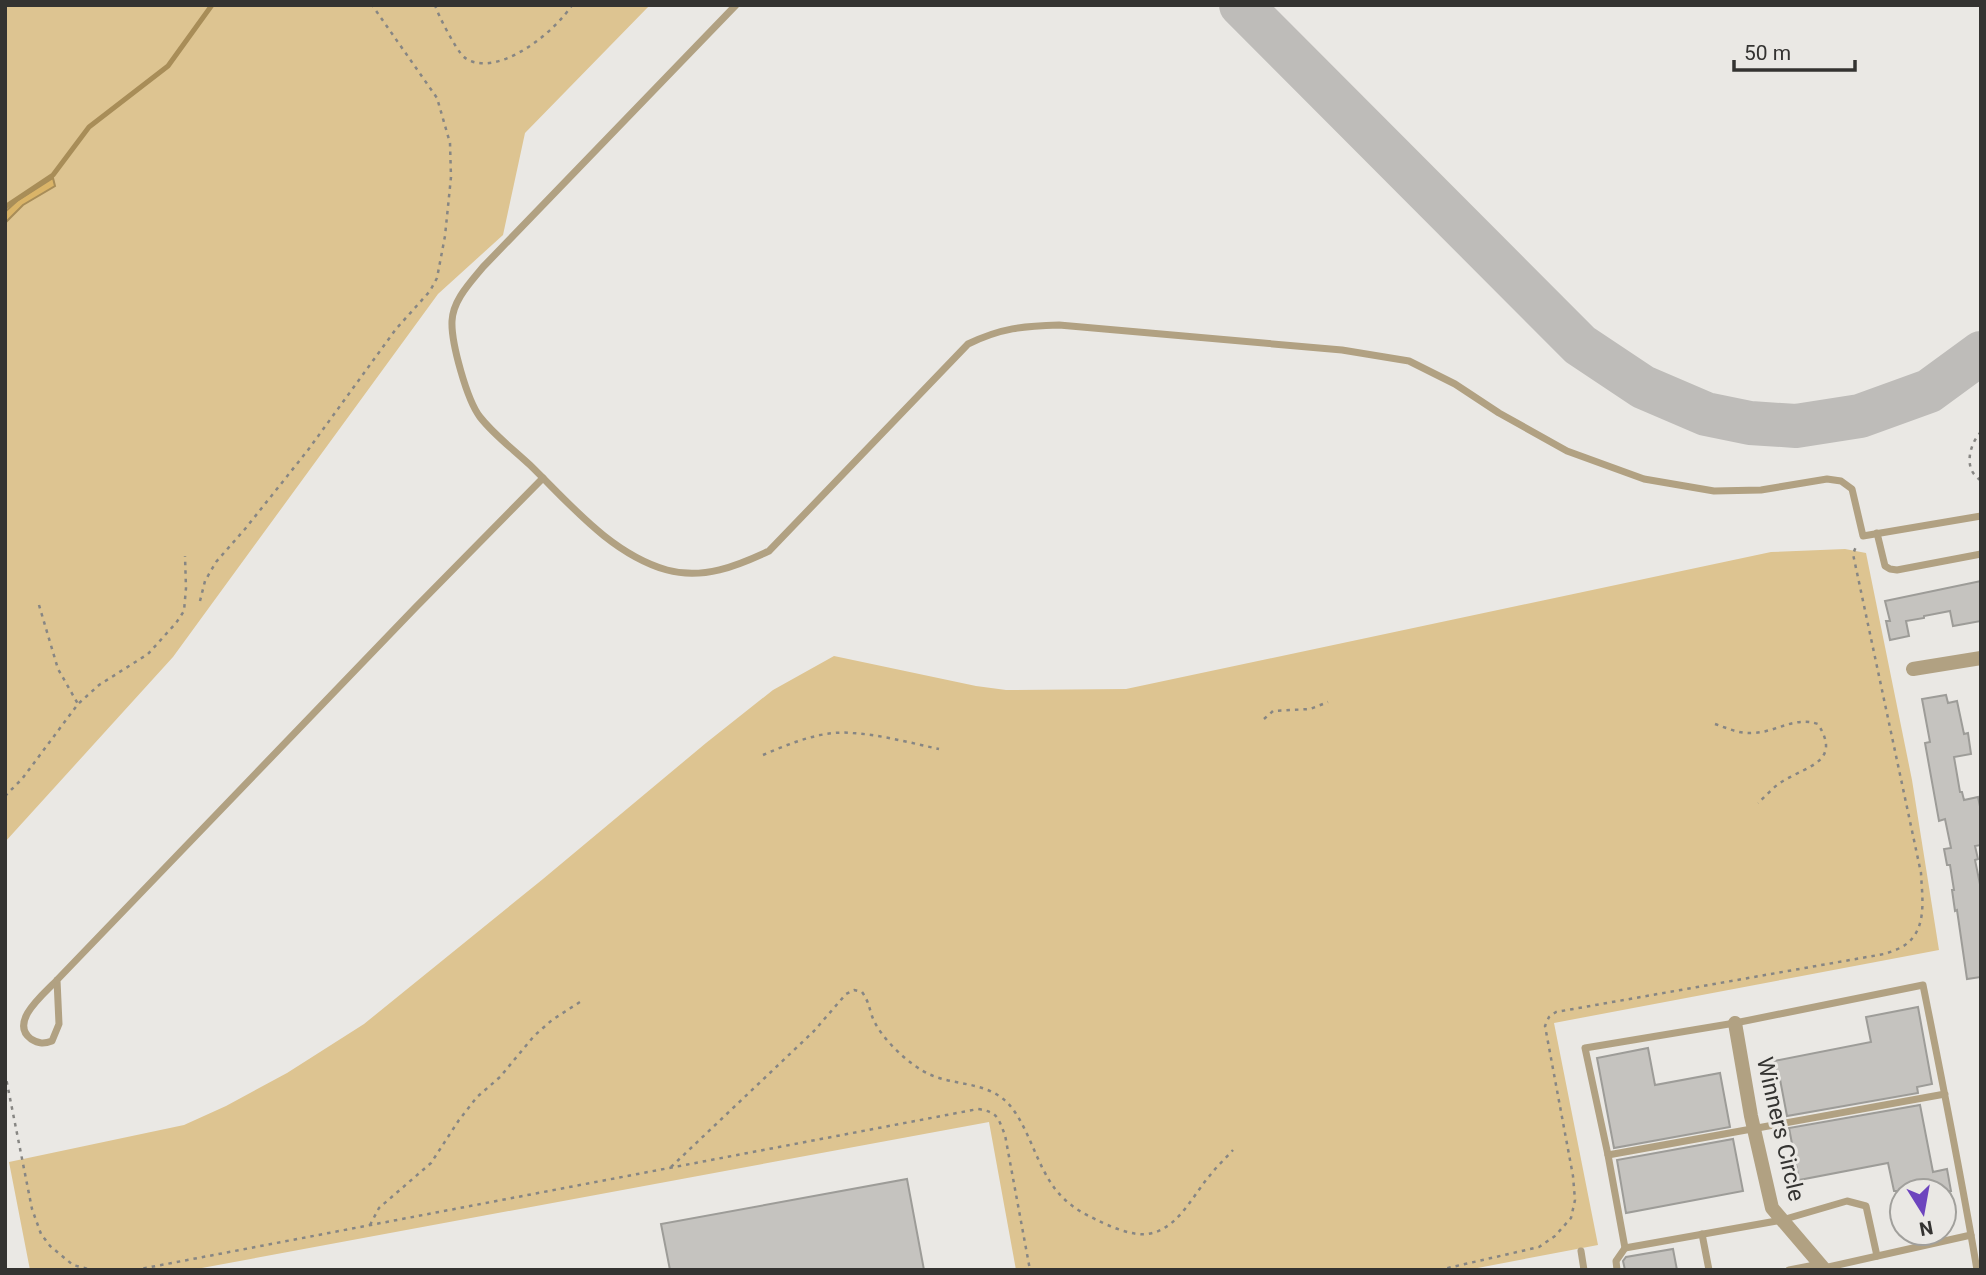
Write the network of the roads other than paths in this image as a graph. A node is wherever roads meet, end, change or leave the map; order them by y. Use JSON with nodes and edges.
{"nodes":[{"id":1,"x":736,"y":5,"type":"edge"},
{"id":2,"x":543,"y":478,"type":"junction"},
{"id":3,"x":1981,"y":516,"type":"edge"},
{"id":4,"x":1877,"y":533,"type":"junction"},
{"id":5,"x":1981,"y":554,"type":"edge"},
{"id":6,"x":1981,"y":658,"type":"edge"},
{"id":7,"x":1913,"y":669,"type":"dead end"},
{"id":8,"x":57,"y":980,"type":"junction"},
{"id":9,"x":1735,"y":1023,"type":"junction"},
{"id":10,"x":1945,"y":1094,"type":"junction"},
{"id":11,"x":1754,"y":1130,"type":"junction"},
{"id":12,"x":1608,"y":1155,"type":"junction"},
{"id":13,"x":1782,"y":1220,"type":"junction"},
{"id":14,"x":1702,"y":1234,"type":"junction"},
{"id":15,"x":1971,"y":1235,"type":"junction"},
{"id":16,"x":1625,"y":1248,"type":"junction"},
{"id":17,"x":1581,"y":1251,"type":"dead end"},
{"id":18,"x":1877,"y":1256,"type":"junction"},
{"id":19,"x":1823,"y":1267,"type":"edge"},
{"id":20,"x":1584,"y":1270,"type":"edge"},
{"id":21,"x":1617,"y":1270,"type":"edge"},
{"id":22,"x":1709,"y":1270,"type":"edge"},
{"id":23,"x":1789,"y":1270,"type":"edge"},
{"id":24,"x":1977,"y":1270,"type":"edge"}],
"edges":[{"from":1,"to":2,"type":"lane"},
{"from":2,"to":4,"type":"lane"},
{"from":2,"to":8,"type":"lane"},
{"from":3,"to":4,"type":"lane"},
{"from":4,"to":5,"type":"lane"},
{"from":6,"to":7,"type":"street"},
{"from":8,"to":8,"type":"lane"},
{"from":9,"to":10,"type":"lane"},
{"from":9,"to":11,"type":"street","name":"Winners Circle"},
{"from":9,"to":12,"type":"lane"},
{"from":10,"to":11,"type":"lane"},
{"from":10,"to":15,"type":"lane"},
{"from":11,"to":12,"type":"lane"},
{"from":11,"to":13,"type":"street","name":"Winners Circle"},
{"from":12,"to":16,"type":"lane"},
{"from":13,"to":14,"type":"lane"},
{"from":13,"to":18,"type":"lane"},
{"from":13,"to":19,"type":"street","name":"Winners Circle"},
{"from":14,"to":16,"type":"lane"},
{"from":14,"to":22,"type":"lane"},
{"from":15,"to":18,"type":"lane"},
{"from":15,"to":24,"type":"lane"},
{"from":16,"to":21,"type":"lane"},
{"from":17,"to":20,"type":"lane"},
{"from":18,"to":19,"type":"lane"},
{"from":19,"to":23,"type":"lane"}]}
